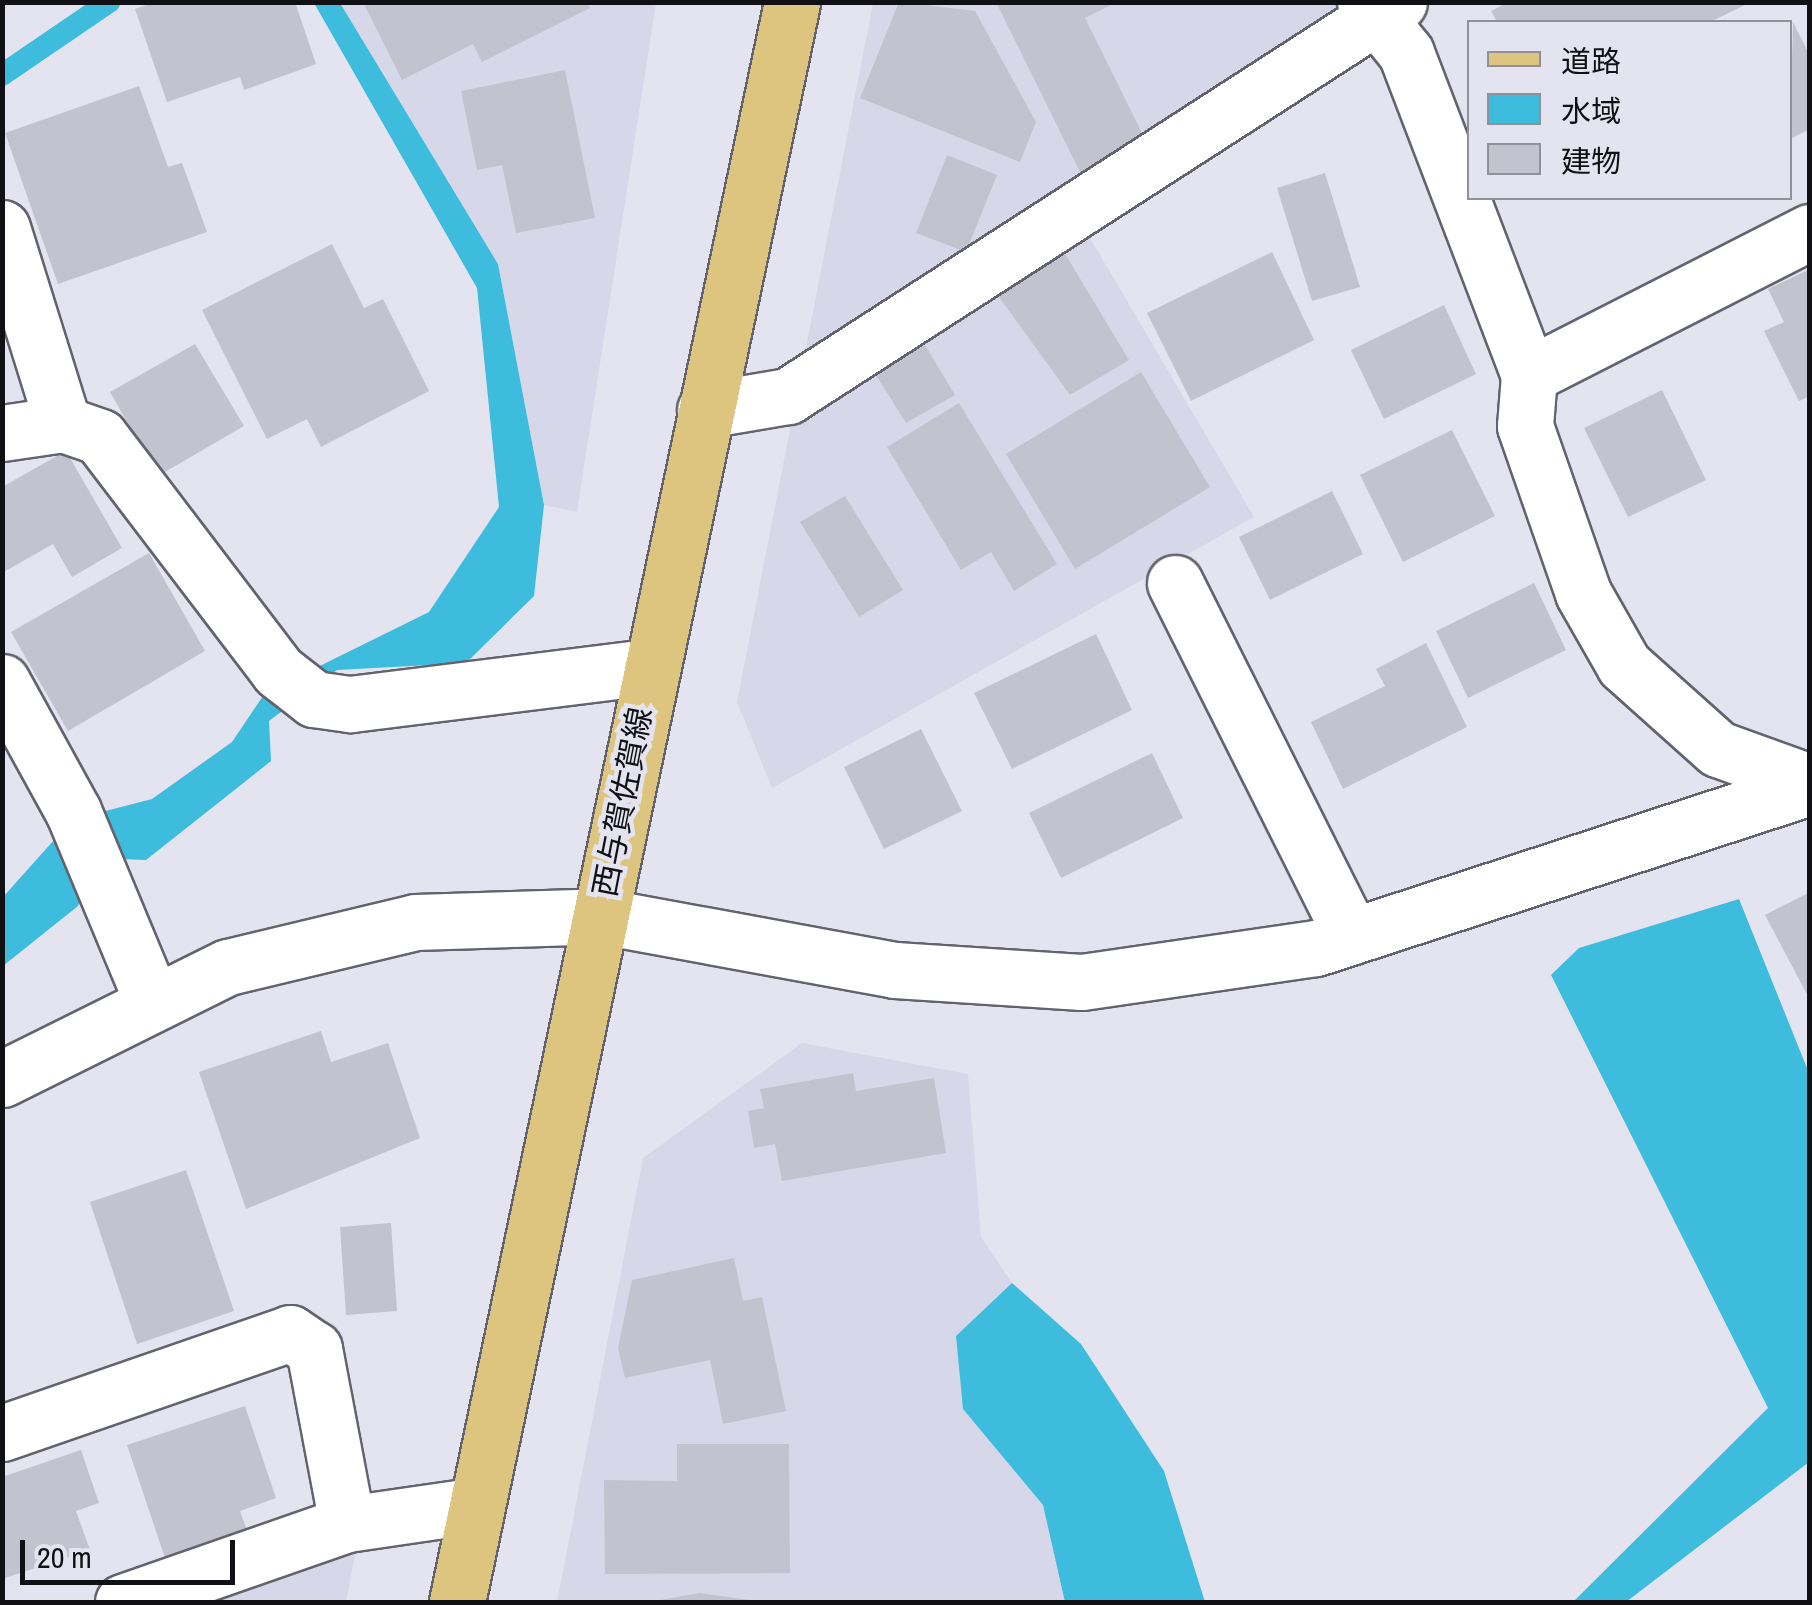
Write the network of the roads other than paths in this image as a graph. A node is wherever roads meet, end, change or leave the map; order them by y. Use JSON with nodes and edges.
{"nodes":[{"id":1,"x":792,"y":2,"type":"edge"},
{"id":2,"x":1379,"y":8,"type":"edge"},
{"id":3,"x":2,"y":228,"type":"edge"},
{"id":4,"x":1810,"y":232,"type":"edge"},
{"id":5,"x":1528,"y":374,"type":"junction"},
{"id":6,"x":706,"y":410,"type":"junction"},
{"id":7,"x":62,"y":424,"type":"junction"},
{"id":8,"x":2,"y":433,"type":"edge"},
{"id":9,"x":1175,"y":583,"type":"dead end"},
{"id":10,"x":650,"y":668,"type":"junction"},
{"id":11,"x":2,"y":682,"type":"edge"},
{"id":12,"x":1810,"y":785,"type":"edge"},
{"id":13,"x":600,"y":916,"type":"junction"},
{"id":14,"x":1352,"y":936,"type":"junction"},
{"id":15,"x":153,"y":1003,"type":"junction"},
{"id":16,"x":2,"y":1079,"type":"edge"},
{"id":17,"x":2,"y":1433,"type":"edge"},
{"id":18,"x":476,"y":1506,"type":"junction"},
{"id":19,"x":347,"y":1524,"type":"junction"},
{"id":20,"x":123,"y":1602,"type":"edge"},
{"id":21,"x":457,"y":1602,"type":"edge"}],
"edges":[{"from":1,"to":6,"type":"main road","name":"西与賀佐賀線"},
{"from":2,"to":5,"type":"street"},
{"from":2,"to":6,"type":"street"},
{"from":3,"to":7,"type":"street"},
{"from":4,"to":5,"type":"street"},
{"from":5,"to":12,"type":"street"},
{"from":6,"to":10,"type":"main road","name":"西与賀佐賀線"},
{"from":7,"to":8,"type":"street"},
{"from":7,"to":10,"type":"street"},
{"from":9,"to":14,"type":"street"},
{"from":10,"to":13,"type":"main road","name":"西与賀佐賀線"},
{"from":11,"to":15,"type":"street"},
{"from":12,"to":14,"type":"street"},
{"from":13,"to":14,"type":"street"},
{"from":13,"to":15,"type":"street"},
{"from":13,"to":18,"type":"main road","name":"西与賀佐賀線"},
{"from":15,"to":16,"type":"street"},
{"from":17,"to":19,"type":"street"},
{"from":18,"to":19,"type":"street"},
{"from":18,"to":21,"type":"main road","name":"西与賀佐賀線"},
{"from":19,"to":20,"type":"street"}]}
